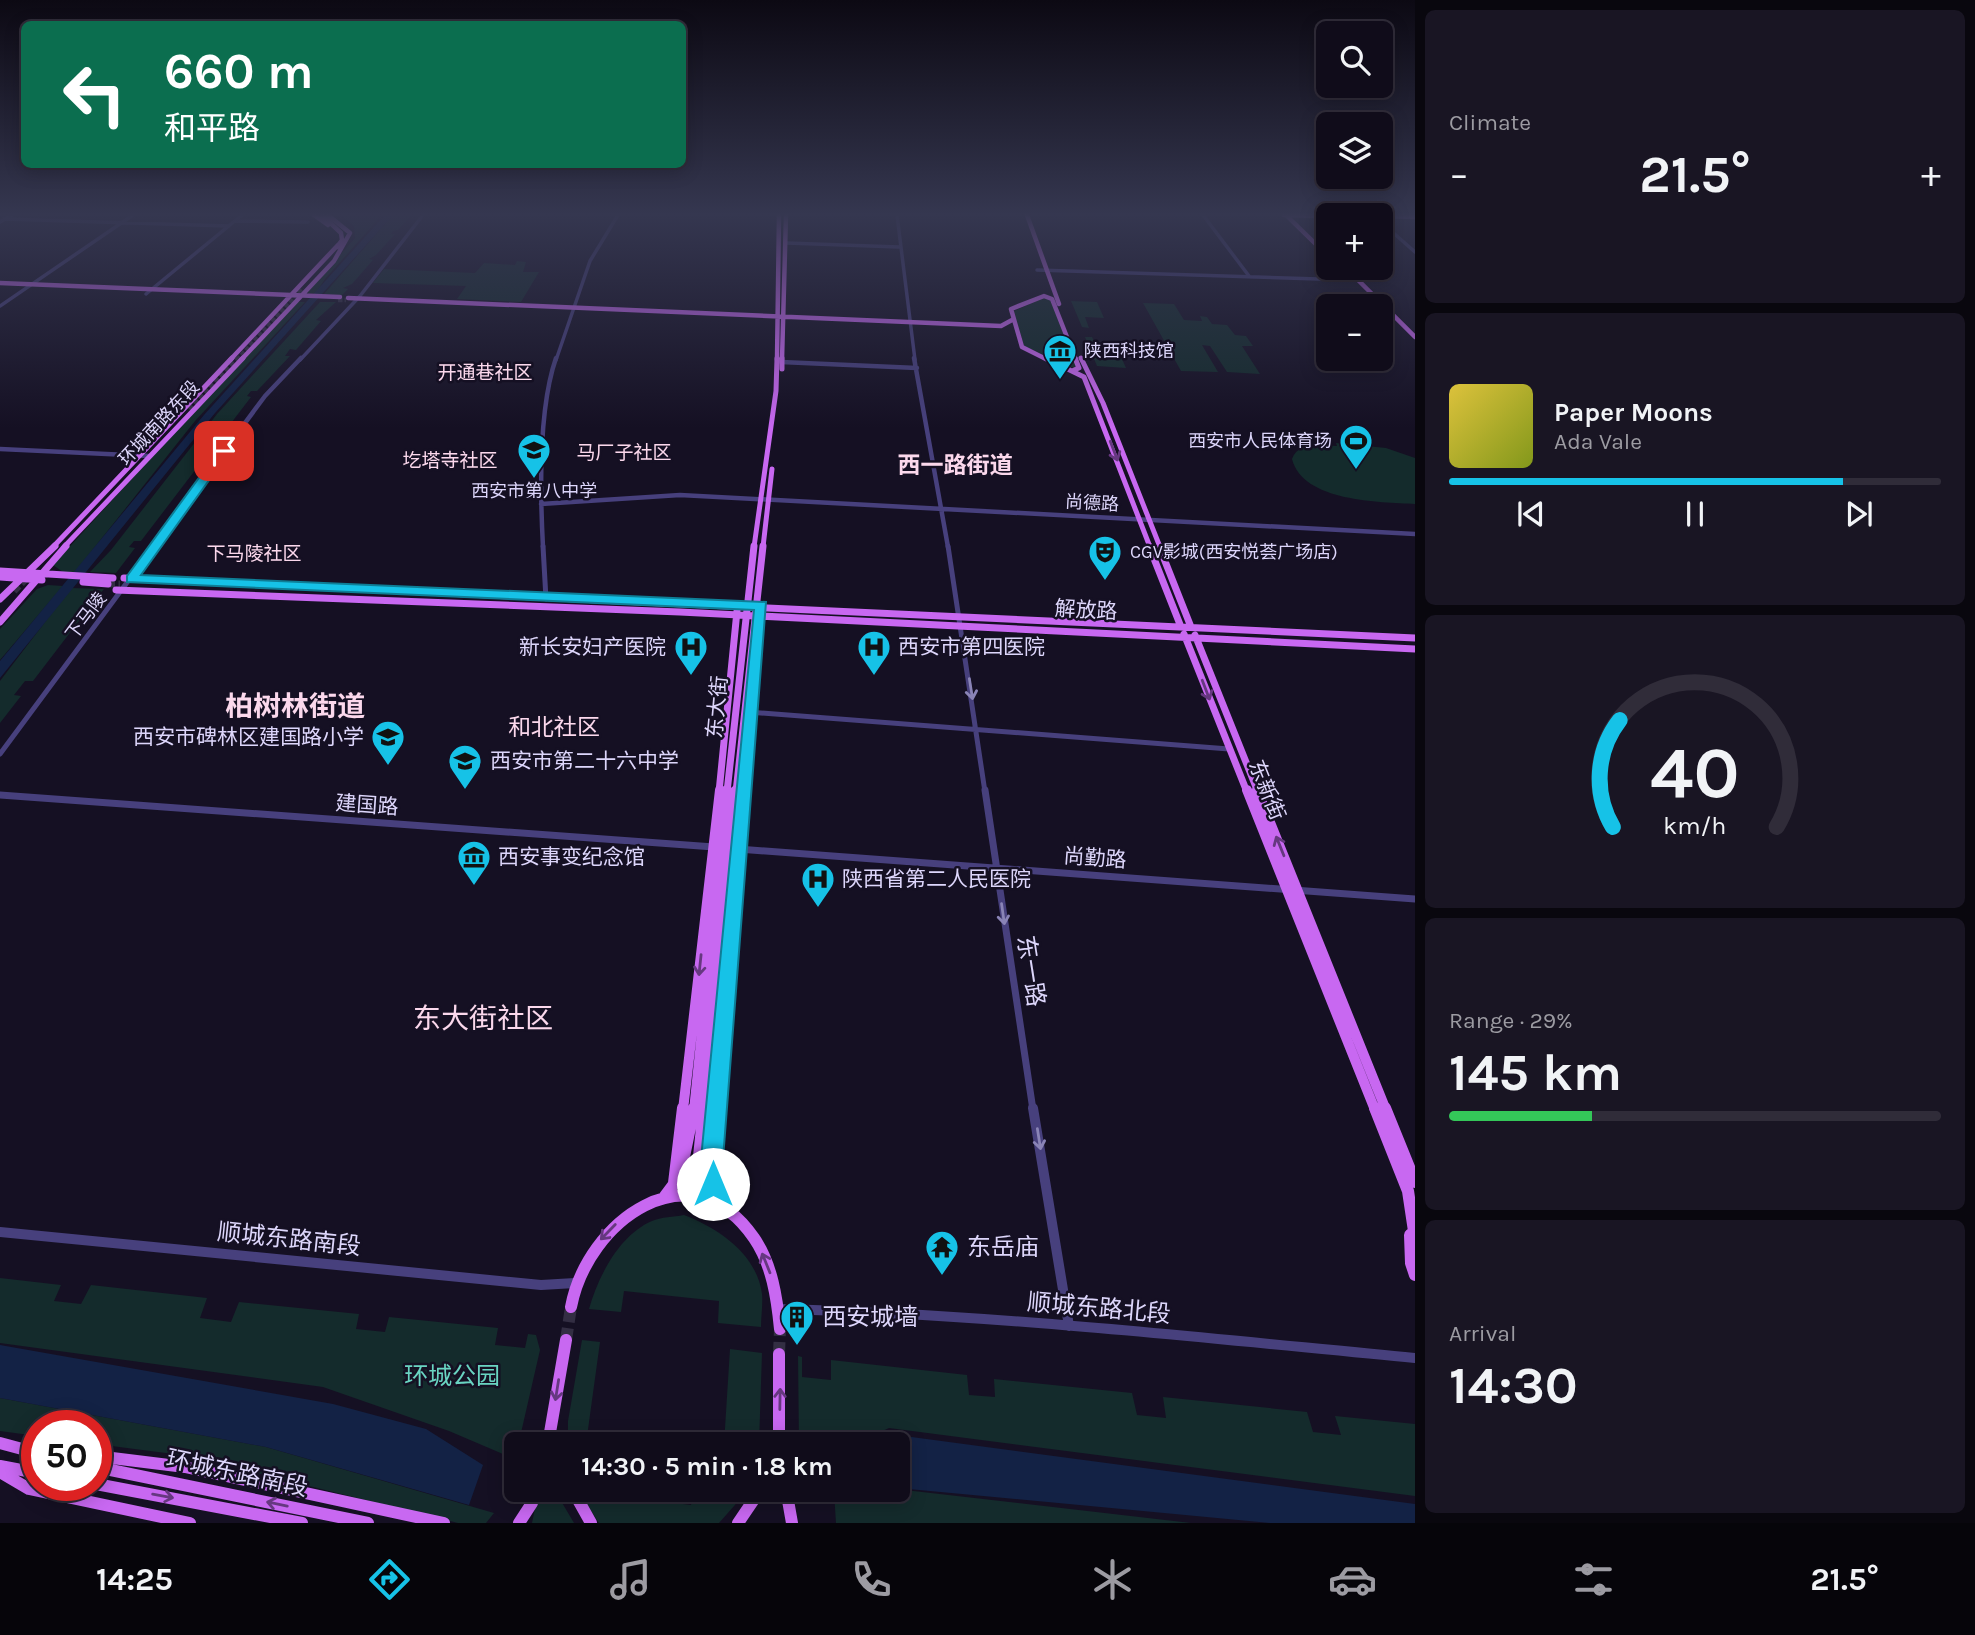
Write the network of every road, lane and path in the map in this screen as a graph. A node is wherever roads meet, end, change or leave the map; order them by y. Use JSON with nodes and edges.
{"nodes":[{"id":1,"x":28,"y":286,"type":"edge"},
{"id":2,"x":62,"y":286,"type":"edge"},
{"id":3,"x":156,"y":286,"type":"edge"},
{"id":4,"x":298,"y":286,"type":"edge"},
{"id":5,"x":310,"y":286,"type":"edge"},
{"id":6,"x":364,"y":286,"type":"edge"},
{"id":7,"x":582,"y":286,"type":"edge"},
{"id":8,"x":780,"y":286,"type":"edge"},
{"id":9,"x":783,"y":286,"type":"edge"},
{"id":10,"x":904,"y":286,"type":"edge"},
{"id":11,"x":1049,"y":286,"type":"edge"},
{"id":12,"x":1054,"y":286,"type":"edge"},
{"id":13,"x":1364,"y":286,"type":"edge"},
{"id":14,"x":149,"y":292,"type":"junction"},
{"id":15,"x":287,"y":296,"type":"junction"},
{"id":16,"x":1044,"y":296,"type":"junction"},
{"id":17,"x":302,"y":297,"type":"junction"},
{"id":18,"x":339,"y":299,"type":"tunnel mouth"},
{"id":19,"x":349,"y":299,"type":"junction"},
{"id":20,"x":1056,"y":300,"type":"junction"},
{"id":21,"x":0,"y":306,"type":"edge"},
{"id":22,"x":574,"y":307,"type":"junction"},
{"id":23,"x":780,"y":317,"type":"junction"},
{"id":24,"x":1012,"y":320,"type":"junction"},
{"id":25,"x":1393,"y":322,"type":"edge"},
{"id":26,"x":909,"y":324,"type":"junction"},
{"id":27,"x":1017,"y":337,"type":"junction"},
{"id":28,"x":1415,"y":337,"type":"edge"},
{"id":29,"x":1415,"y":344,"type":"edge"},
{"id":30,"x":781,"y":361,"type":"junction"},
{"id":31,"x":917,"y":366,"type":"junction"},
{"id":32,"x":1079,"y":367,"type":"junction"},
{"id":33,"x":0,"y":449,"type":"edge"},
{"id":34,"x":139,"y":455,"type":"junction"},
{"id":35,"x":149,"y":456,"type":"junction"},
{"id":36,"x":761,"y":499,"type":"junction"},
{"id":37,"x":768,"y":500,"type":"junction"},
{"id":38,"x":541,"y":504,"type":"junction"},
{"id":39,"x":942,"y":509,"type":"junction"},
{"id":40,"x":1140,"y":520,"type":"junction"},
{"id":41,"x":1150,"y":521,"type":"junction"},
{"id":42,"x":1415,"y":534,"type":"edge"},
{"id":43,"x":0,"y":571,"type":"edge"},
{"id":44,"x":29,"y":573,"type":"junction"},
{"id":45,"x":0,"y":577,"type":"edge"},
{"id":46,"x":39,"y":577,"type":"junction"},
{"id":47,"x":19,"y":578,"type":"junction"},
{"id":48,"x":110,"y":581,"type":"tunnel mouth"},
{"id":49,"x":123,"y":584,"type":"junction"},
{"id":50,"x":0,"y":598,"type":"edge"},
{"id":51,"x":546,"y":599,"type":"junction"},
{"id":52,"x":0,"y":606,"type":"edge"},
{"id":53,"x":750,"y":611,"type":"junction"},
{"id":54,"x":0,"y":615,"type":"edge"},
{"id":55,"x":0,"y":622,"type":"edge"},
{"id":56,"x":961,"y":622,"type":"junction"},
{"id":57,"x":1188,"y":632,"type":"junction"},
{"id":58,"x":1415,"y":638,"type":"edge"},
{"id":59,"x":1415,"y":646,"type":"edge"},
{"id":60,"x":747,"y":712,"type":"junction"},
{"id":61,"x":977,"y":729,"type":"junction"},
{"id":62,"x":1229,"y":749,"type":"junction"},
{"id":63,"x":0,"y":754,"type":"edge"},
{"id":64,"x":0,"y":795,"type":"edge"},
{"id":65,"x":726,"y":848,"type":"junction"},
{"id":66,"x":996,"y":868,"type":"junction"},
{"id":67,"x":1292,"y":890,"type":"junction"},
{"id":68,"x":1415,"y":899,"type":"edge"},
{"id":69,"x":1415,"y":1182,"type":"edge"},
{"id":70,"x":665,"y":1196,"type":"junction"},
{"id":71,"x":707,"y":1199,"type":"junction"},
{"id":72,"x":719,"y":1206,"type":"junction"},
{"id":73,"x":0,"y":1231,"type":"edge"},
{"id":74,"x":1415,"y":1231,"type":"edge"},
{"id":75,"x":1415,"y":1275,"type":"edge"},
{"id":76,"x":575,"y":1283,"type":"junction"},
{"id":77,"x":571,"y":1307,"type":"tunnel mouth"},
{"id":78,"x":779,"y":1309,"type":"junction"},
{"id":79,"x":1069,"y":1326,"type":"junction"},
{"id":80,"x":780,"y":1329,"type":"tunnel mouth"},
{"id":81,"x":566,"y":1340,"type":"tunnel mouth"},
{"id":82,"x":779,"y":1354,"type":"tunnel mouth"},
{"id":83,"x":1415,"y":1358,"type":"edge"},
{"id":84,"x":551,"y":1432,"type":"edge"},
{"id":85,"x":779,"y":1432,"type":"edge"},
{"id":86,"x":0,"y":1443,"type":"edge"},
{"id":87,"x":21,"y":1447,"type":"edge"},
{"id":88,"x":112,"y":1457,"type":"edge"},
{"id":89,"x":0,"y":1466,"type":"edge"},
{"id":90,"x":21,"y":1470,"type":"edge"},
{"id":91,"x":112,"y":1470,"type":"edge"},
{"id":92,"x":0,"y":1472,"type":"edge"},
{"id":93,"x":112,"y":1487,"type":"edge"},
{"id":94,"x":530,"y":1502,"type":"edge"},
{"id":95,"x":579,"y":1502,"type":"edge"},
{"id":96,"x":752,"y":1502,"type":"edge"},
{"id":97,"x":788,"y":1502,"type":"edge"},
{"id":98,"x":190,"y":1523,"type":"edge"},
{"id":99,"x":302,"y":1523,"type":"edge"},
{"id":100,"x":368,"y":1523,"type":"edge"},
{"id":101,"x":444,"y":1523,"type":"edge"},
{"id":102,"x":519,"y":1523,"type":"edge"},
{"id":103,"x":591,"y":1523,"type":"edge"},
{"id":104,"x":738,"y":1523,"type":"edge"},
{"id":105,"x":792,"y":1523,"type":"edge"}],
"edges":[{"from":1,"to":21,"type":"street"},
{"from":2,"to":14,"type":"main road"},
{"from":3,"to":14,"type":"street"},
{"from":4,"to":15,"type":"main road","name":"环城南路东段"},
{"from":5,"to":17,"type":"main road","name":"环城南路东段"},
{"from":6,"to":19,"type":"street","name":"下马陵"},
{"from":7,"to":22,"type":"street"},
{"from":8,"to":23,"type":"main road"},
{"from":9,"to":23,"type":"main road"},
{"from":10,"to":26,"type":"street","name":"东一路"},
{"from":11,"to":16,"type":"main road"},
{"from":12,"to":20,"type":"main road"},
{"from":13,"to":28,"type":"main road"},
{"from":14,"to":15,"type":"main road"},
{"from":15,"to":17,"type":"main road"},
{"from":15,"to":34,"type":"main road","name":"环城南路东段"},
{"from":16,"to":20,"type":"main road"},
{"from":16,"to":24,"type":"main road"},
{"from":17,"to":18,"type":"main road"},
{"from":17,"to":35,"type":"main road","name":"环城南路东段"},
{"from":19,"to":22,"type":"main road"},
{"from":19,"to":49,"type":"street","name":"下马陵"},
{"from":20,"to":32,"type":"main road"},
{"from":22,"to":23,"type":"main road"},
{"from":22,"to":38,"type":"street"},
{"from":23,"to":26,"type":"main road"},
{"from":23,"to":30,"type":"main road"},
{"from":23,"to":36,"type":"main road"},
{"from":24,"to":26,"type":"main road"},
{"from":24,"to":27,"type":"main road"},
{"from":25,"to":29,"type":"main road"},
{"from":26,"to":27,"type":"main road"},
{"from":26,"to":31,"type":"street","name":"东一路"},
{"from":27,"to":32,"type":"main road"},
{"from":30,"to":31,"type":"street"},
{"from":30,"to":37,"type":"main road"},
{"from":31,"to":39,"type":"street","name":"东一路"},
{"from":32,"to":40,"type":"main road","name":"东新街","one_way":true},
{"from":32,"to":41,"type":"main road","name":"东新街"},
{"from":33,"to":34,"type":"street"},
{"from":34,"to":35,"type":"street"},
{"from":34,"to":44,"type":"main road","name":"环城南路东段"},
{"from":35,"to":46,"type":"main road","name":"环城南路东段"},
{"from":36,"to":37,"type":"street","name":"尚德路"},
{"from":36,"to":38,"type":"street","name":"尚德路"},
{"from":36,"to":53,"type":"main road"},
{"from":37,"to":39,"type":"street","name":"尚德路"},
{"from":37,"to":53,"type":"main road"},
{"from":38,"to":51,"type":"street"},
{"from":39,"to":40,"type":"street","name":"尚德路"},
{"from":39,"to":56,"type":"street","name":"东一路"},
{"from":40,"to":41,"type":"street","name":"尚德路"},
{"from":40,"to":57,"type":"main road","name":"东新街"},
{"from":41,"to":42,"type":"street","name":"尚德路"},
{"from":41,"to":57,"type":"main road","name":"东新街"},
{"from":43,"to":44,"type":"main road"},
{"from":44,"to":46,"type":"main road"},
{"from":44,"to":47,"type":"main road","name":"环城南路东段"},
{"from":45,"to":47,"type":"main road"},
{"from":46,"to":47,"type":"main road"},
{"from":46,"to":48,"type":"main road"},
{"from":46,"to":55,"type":"main road","name":"环城南路东段"},
{"from":47,"to":50,"type":"main road","name":"环城南路东段"},
{"from":49,"to":51,"type":"main road"},
{"from":49,"to":53,"type":"main road"},
{"from":49,"to":63,"type":"street","name":"下马陵"},
{"from":51,"to":53,"type":"main road"},
{"from":52,"to":54,"type":"main road"},
{"from":53,"to":56,"type":"main road","name":"解放路"},
{"from":53,"to":60,"type":"main road"},
{"from":53,"to":65,"type":"main road"},
{"from":56,"to":57,"type":"main road","name":"解放路"},
{"from":56,"to":61,"type":"street","name":"东一路","one_way":true},
{"from":57,"to":58,"type":"main road","name":"解放路"},
{"from":57,"to":59,"type":"main road","name":"解放路"},
{"from":57,"to":62,"type":"main road","name":"东新街","one_way":true},
{"from":67,"to":57,"type":"main road","name":"东新街","one_way":true},
{"from":60,"to":61,"type":"street"},
{"from":60,"to":65,"type":"main road"},
{"from":61,"to":62,"type":"street"},
{"from":61,"to":66,"type":"street","name":"东一路"},
{"from":62,"to":67,"type":"main road","name":"东新街"},
{"from":64,"to":65,"type":"street","name":"建国路"},
{"from":65,"to":66,"type":"street","name":"尚勤路"},
{"from":65,"to":70,"type":"main road","one_way":true},
{"from":65,"to":71,"type":"main road"},
{"from":65,"to":72,"type":"main road"},
{"from":66,"to":67,"type":"street","name":"尚勤路"},
{"from":66,"to":79,"type":"street","name":"东一路","one_way":true},
{"from":67,"to":68,"type":"street","name":"尚勤路"},
{"from":67,"to":69,"type":"main road","name":"东新街"},
{"from":67,"to":74,"type":"main road","name":"东新街"},
{"from":70,"to":71,"type":"main road"},
{"from":70,"to":76,"type":"main road","one_way":true},
{"from":71,"to":72,"type":"main road"},
{"from":78,"to":72,"type":"main road","one_way":true},
{"from":73,"to":76,"type":"street","name":"顺城东路南段"},
{"from":74,"to":75,"type":"main road","name":"东新街"},
{"from":76,"to":77,"type":"main road"},
{"from":78,"to":79,"type":"street","name":"顺城东路北段"},
{"from":78,"to":80,"type":"main road"},
{"from":79,"to":83,"type":"street","name":"顺城东路北段"},
{"from":81,"to":84,"type":"main road","one_way":true},
{"from":85,"to":82,"type":"main road","one_way":true},
{"from":86,"to":87,"type":"main road"},
{"from":88,"to":101,"type":"main road"},
{"from":89,"to":90,"type":"main road"},
{"from":100,"to":91,"type":"main road","name":"环城东路南段","one_way":true},
{"from":92,"to":98,"type":"main road"},
{"from":93,"to":99,"type":"main road","name":"环城东路南段","one_way":true},
{"from":94,"to":102,"type":"main road"},
{"from":95,"to":103,"type":"main road"},
{"from":96,"to":104,"type":"main road"},
{"from":97,"to":105,"type":"main road"}]}
